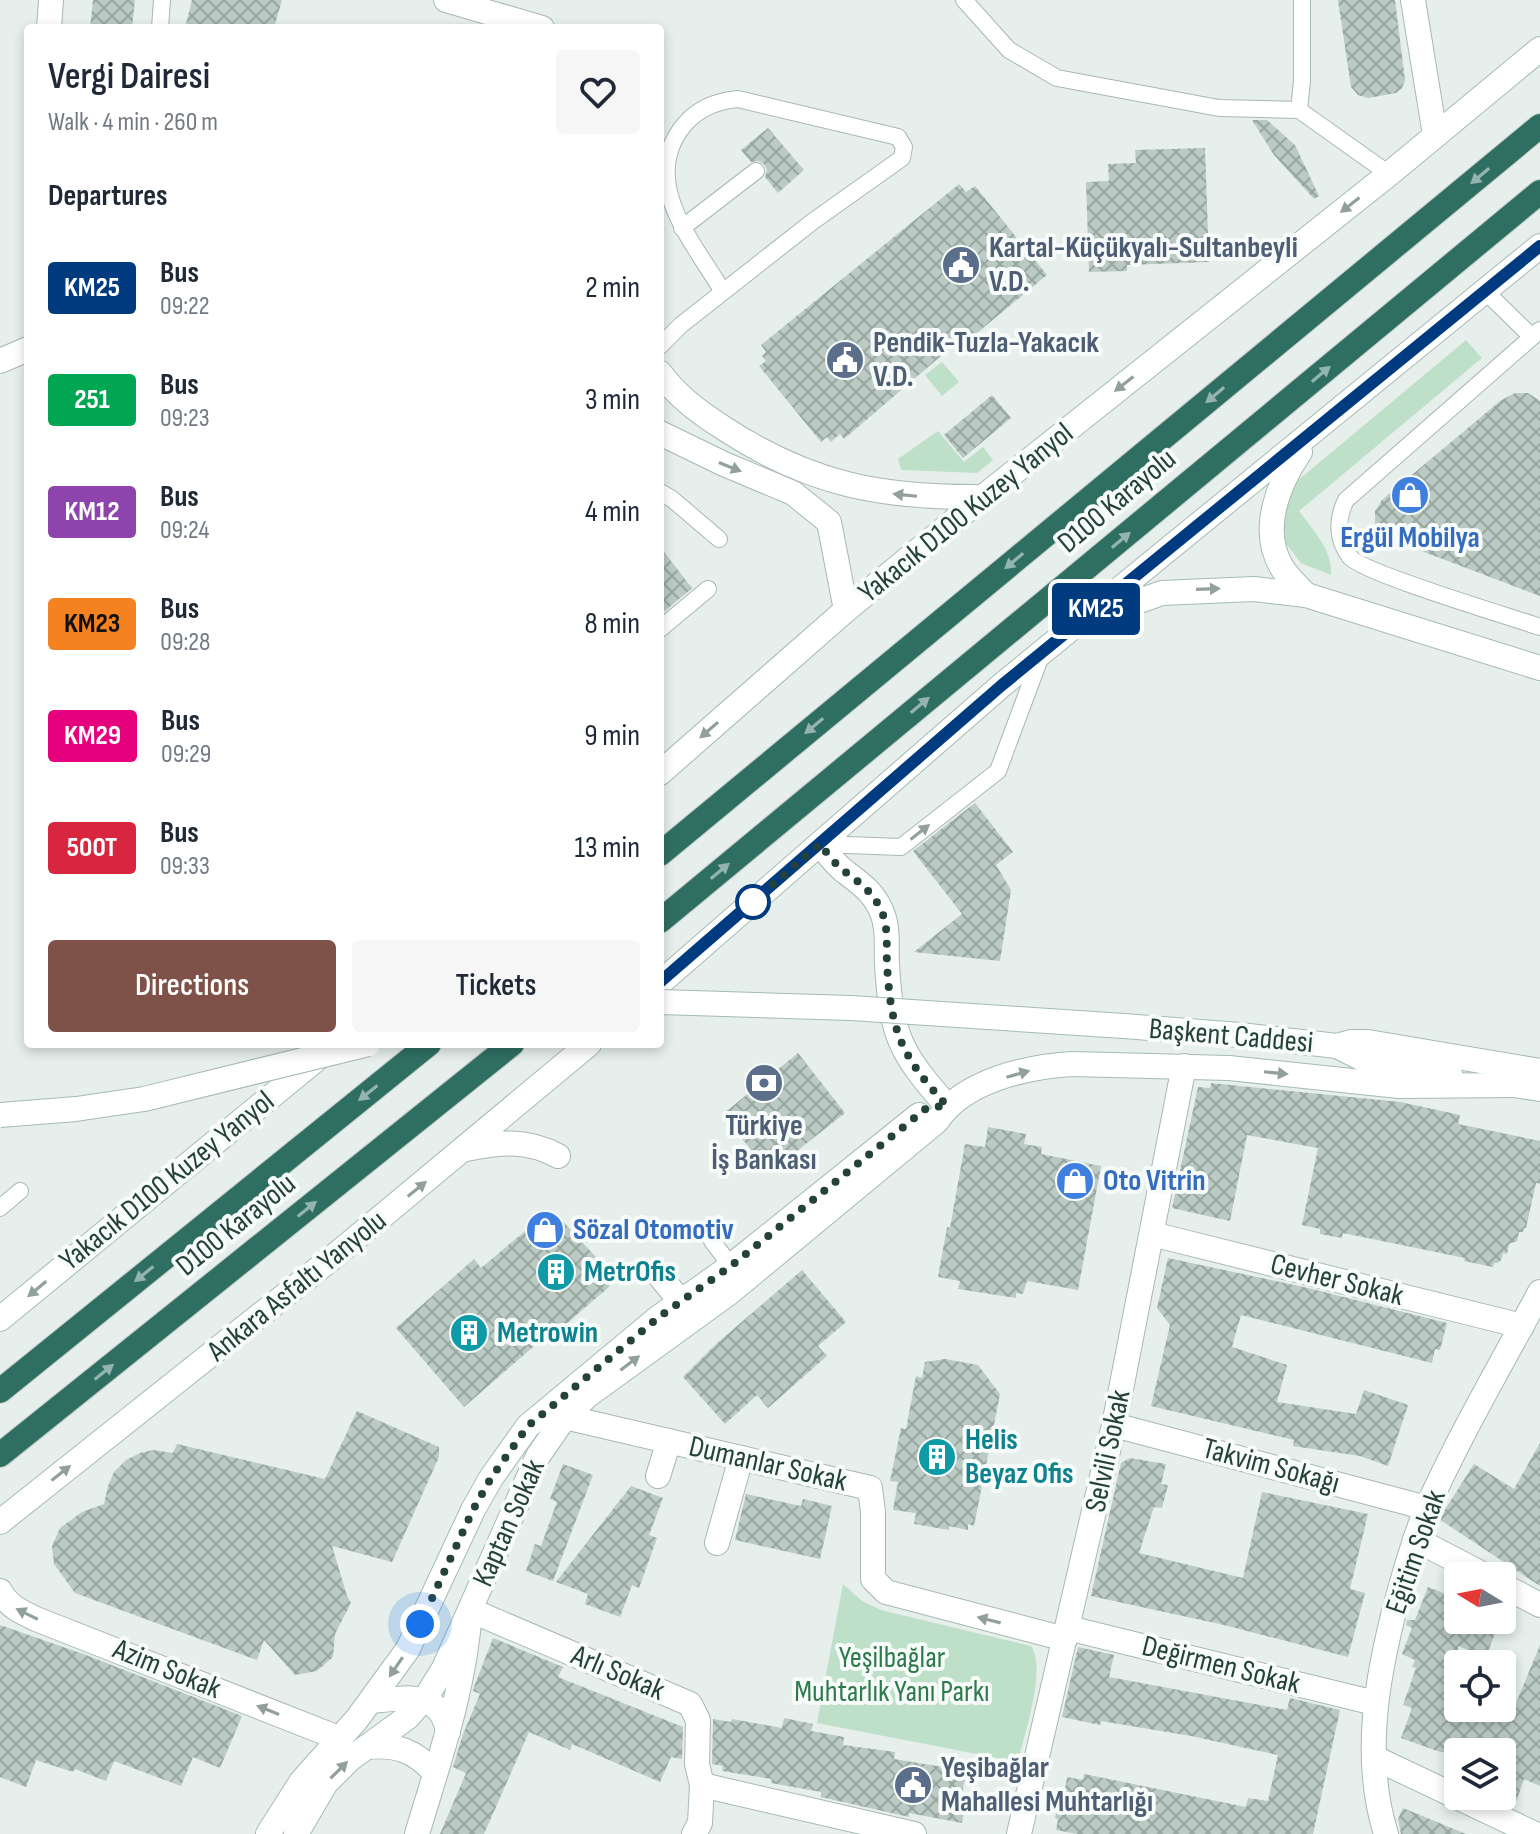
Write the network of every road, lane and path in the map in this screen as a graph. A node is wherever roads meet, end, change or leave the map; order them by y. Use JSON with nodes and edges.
{"nodes":[{"id":1,"x":51,"y":0,"type":"edge"},
{"id":2,"x":162,"y":0,"type":"edge"},
{"id":3,"x":446,"y":0,"type":"edge"},
{"id":4,"x":964,"y":0,"type":"edge"},
{"id":5,"x":1302,"y":0,"type":"edge"},
{"id":6,"x":1413,"y":0,"type":"edge"},
{"id":7,"x":49,"y":24,"type":"edge"},
{"id":8,"x":160,"y":24,"type":"edge"},
{"id":9,"x":528,"y":24,"type":"edge"},
{"id":10,"x":1540,"y":49,"type":"edge"},
{"id":11,"x":1299,"y":110,"type":"junction"},
{"id":12,"x":1540,"y":126,"type":"edge"},
{"id":13,"x":1435,"y":135,"type":"junction"},
{"id":14,"x":756,"y":171,"type":"dead end"},
{"id":15,"x":1389,"y":174,"type":"junction"},
{"id":16,"x":1540,"y":192,"type":"edge"},
{"id":17,"x":682,"y":228,"type":"junction"},
{"id":18,"x":1540,"y":246,"type":"edge"},
{"id":19,"x":1485,"y":291,"type":"junction"},
{"id":20,"x":723,"y":292,"type":"junction"},
{"id":21,"x":1536,"y":334,"type":"edge"},
{"id":22,"x":664,"y":342,"type":"edge"},
{"id":23,"x":24,"y":351,"type":"edge"},
{"id":24,"x":0,"y":361,"type":"edge"},
{"id":25,"x":664,"y":377,"type":"edge"},
{"id":26,"x":1314,"y":431,"type":"junction"},
{"id":27,"x":664,"y":435,"type":"edge"},
{"id":28,"x":664,"y":494,"type":"edge"},
{"id":29,"x":983,"y":497,"type":"junction"},
{"id":30,"x":719,"y":539,"type":"dead end"},
{"id":31,"x":708,"y":589,"type":"dead end"},
{"id":32,"x":1306,"y":595,"type":"junction"},
{"id":33,"x":846,"y":610,"type":"junction"},
{"id":34,"x":1080,"y":622,"type":"junction"},
{"id":35,"x":664,"y":626,"type":"edge"},
{"id":36,"x":1540,"y":627,"type":"edge"},
{"id":37,"x":1043,"y":652,"type":"junction"},
{"id":38,"x":1540,"y":668,"type":"edge"},
{"id":39,"x":664,"y":769,"type":"edge"},
{"id":40,"x":820,"y":844,"type":"junction"},
{"id":41,"x":664,"y":851,"type":"edge"},
{"id":42,"x":664,"y":918,"type":"edge"},
{"id":43,"x":664,"y":980,"type":"edge"},
{"id":44,"x":664,"y":1002,"type":"edge"},
{"id":45,"x":1337,"y":1046,"type":"junction"},
{"id":46,"x":330,"y":1048,"type":"edge"},
{"id":47,"x":352,"y":1048,"type":"edge"},
{"id":48,"x":424,"y":1048,"type":"edge"},
{"id":49,"x":507,"y":1048,"type":"edge"},
{"id":50,"x":584,"y":1048,"type":"edge"},
{"id":51,"x":1184,"y":1066,"type":"junction"},
{"id":52,"x":1540,"y":1071,"type":"edge"},
{"id":53,"x":1528,"y":1087,"type":"edge"},
{"id":54,"x":947,"y":1106,"type":"junction"},
{"id":55,"x":0,"y":1115,"type":"edge"},
{"id":56,"x":466,"y":1149,"type":"junction"},
{"id":57,"x":558,"y":1156,"type":"dead end"},
{"id":58,"x":20,"y":1191,"type":"dead end"},
{"id":59,"x":0,"y":1208,"type":"edge"},
{"id":60,"x":1152,"y":1234,"type":"junction"},
{"id":61,"x":712,"y":1241,"type":"dead end"},
{"id":62,"x":731,"y":1266,"type":"junction"},
{"id":63,"x":659,"y":1275,"type":"dead end"},
{"id":64,"x":1540,"y":1292,"type":"edge"},
{"id":65,"x":681,"y":1302,"type":"junction"},
{"id":66,"x":0,"y":1319,"type":"edge"},
{"id":67,"x":1522,"y":1326,"type":"junction"},
{"id":68,"x":0,"y":1391,"type":"edge"},
{"id":69,"x":565,"y":1417,"type":"junction"},
{"id":70,"x":1114,"y":1425,"type":"junction"},
{"id":71,"x":669,"y":1441,"type":"junction"},
{"id":72,"x":0,"y":1455,"type":"edge"},
{"id":73,"x":741,"y":1458,"type":"junction"},
{"id":74,"x":658,"y":1476,"type":"dead end"},
{"id":75,"x":1427,"y":1508,"type":"junction"},
{"id":76,"x":0,"y":1522,"type":"edge"},
{"id":77,"x":1415,"y":1539,"type":"junction"},
{"id":78,"x":717,"y":1543,"type":"dead end"},
{"id":79,"x":1459,"y":1562,"type":"edge"},
{"id":80,"x":0,"y":1591,"type":"edge"},
{"id":81,"x":1516,"y":1592,"type":"edge"},
{"id":82,"x":1540,"y":1605,"type":"edge"},
{"id":83,"x":470,"y":1610,"type":"junction"},
{"id":84,"x":1066,"y":1633,"type":"junction"},
{"id":85,"x":423,"y":1700,"type":"junction"},
{"id":86,"x":371,"y":1701,"type":"junction"},
{"id":87,"x":1375,"y":1703,"type":"junction"},
{"id":88,"x":448,"y":1732,"type":"junction"},
{"id":89,"x":346,"y":1733,"type":"junction"},
{"id":90,"x":366,"y":1747,"type":"junction"},
{"id":91,"x":1375,"y":1758,"type":"junction"},
{"id":92,"x":435,"y":1773,"type":"junction"},
{"id":93,"x":702,"y":1785,"type":"junction"},
{"id":94,"x":268,"y":1834,"type":"edge"},
{"id":95,"x":296,"y":1834,"type":"edge"},
{"id":96,"x":417,"y":1834,"type":"edge"},
{"id":97,"x":694,"y":1834,"type":"edge"},
{"id":98,"x":914,"y":1834,"type":"edge"},
{"id":99,"x":1019,"y":1834,"type":"edge"},
{"id":100,"x":1386,"y":1834,"type":"edge"},
{"id":101,"x":1535,"y":1834,"type":"edge"}],
"edges":[{"from":1,"to":7,"type":"street"},
{"from":2,"to":8,"type":"lane"},
{"from":3,"to":9,"type":"street"},
{"from":4,"to":11,"type":"lane"},
{"from":5,"to":11,"type":"lane"},
{"from":6,"to":13,"type":"street"},
{"from":10,"to":13,"type":"street","name":"Yakacık D100 Kuzey Yanyol"},
{"from":11,"to":15,"type":"lane"},
{"from":12,"to":41,"type":"highway","name":"D100 Karayolu","one_way":true},
{"from":13,"to":15,"type":"street","name":"Yakacık D100 Kuzey Yanyol"},
{"from":14,"to":17,"type":"lane"},
{"from":15,"to":29,"type":"street","name":"Yakacık D100 Kuzey Yanyol","one_way":true},
{"from":42,"to":16,"type":"highway","name":"D100 Karayolu","one_way":true},
{"from":17,"to":20,"type":"lane"},
{"from":17,"to":20,"type":"lane"},
{"from":18,"to":19,"type":"street"},
{"from":19,"to":21,"type":"lane"},
{"from":19,"to":26,"type":"street"},
{"from":20,"to":22,"type":"lane"},
{"from":21,"to":36,"type":"lane"},
{"from":23,"to":24,"type":"street"},
{"from":29,"to":25,"type":"street","one_way":true},
{"from":26,"to":32,"type":"street"},
{"from":26,"to":34,"type":"street"},
{"from":27,"to":33,"type":"street","one_way":true},
{"from":28,"to":30,"type":"lane"},
{"from":29,"to":33,"type":"street","name":"Yakacık D100 Kuzey Yanyol"},
{"from":31,"to":35,"type":"lane"},
{"from":34,"to":32,"type":"street","one_way":true},
{"from":32,"to":38,"type":"street"},
{"from":33,"to":39,"type":"street","name":"Yakacık D100 Kuzey Yanyol","one_way":true},
{"from":34,"to":37,"type":"street"},
{"from":37,"to":40,"type":"street"},
{"from":40,"to":37,"type":"lane","one_way":true},
{"from":40,"to":43,"type":"street"},
{"from":40,"to":54,"type":"street"},
{"from":44,"to":45,"type":"street","name":"Başkent Caddesi","bridge":true},
{"from":45,"to":52,"type":"street","name":"Başkent Caddesi"},
{"from":45,"to":53,"type":"street","name":"Başkent Caddesi"},
{"from":46,"to":66,"type":"street","name":"Yakacık D100 Kuzey Yanyol","one_way":true},
{"from":47,"to":55,"type":"street","bridge":true},
{"from":48,"to":68,"type":"highway","name":"D100 Karayolu","one_way":true},
{"from":72,"to":49,"type":"highway","name":"D100 Karayolu","one_way":true},
{"from":50,"to":56,"type":"street","name":"Ankara Asfaltı Yanyolu"},
{"from":51,"to":53,"type":"street","one_way":true},
{"from":54,"to":51,"type":"street","one_way":true},
{"from":51,"to":60,"type":"street","name":"Selvili Sokak"},
{"from":54,"to":62,"type":"street","name":"Kaptan Sokak"},
{"from":69,"to":54,"type":"street","name":"Kaptan Sokak","one_way":true},
{"from":56,"to":57,"type":"street"},
{"from":76,"to":56,"type":"street","name":"Ankara Asfaltı Yanyolu","one_way":true},
{"from":58,"to":59,"type":"lane"},
{"from":60,"to":67,"type":"street","name":"Cevher Sokak"},
{"from":60,"to":70,"type":"street","name":"Selvili Sokak"},
{"from":61,"to":62,"type":"lane"},
{"from":62,"to":65,"type":"street","name":"Kaptan Sokak"},
{"from":63,"to":65,"type":"street"},
{"from":64,"to":67,"type":"street","name":"Eğitim Sokak"},
{"from":65,"to":86,"type":"street","name":"Kaptan Sokak","one_way":true},
{"from":67,"to":75,"type":"street","name":"Eğitim Sokak"},
{"from":69,"to":71,"type":"street","name":"Dumanlar Sokak"},
{"from":69,"to":83,"type":"street","name":"Kaptan Sokak"},
{"from":70,"to":75,"type":"street","name":"Takvim Sokağı"},
{"from":70,"to":84,"type":"street","name":"Selvili Sokak"},
{"from":71,"to":73,"type":"street","name":"Dumanlar Sokak"},
{"from":71,"to":74,"type":"street"},
{"from":73,"to":78,"type":"street"},
{"from":84,"to":73,"type":"street","name":"Dumanlar Sokak","one_way":true},
{"from":75,"to":77,"type":"street","name":"Eğitim Sokak"},
{"from":77,"to":79,"type":"street"},
{"from":77,"to":87,"type":"street","name":"Eğitim Sokak"},
{"from":89,"to":80,"type":"street","name":"Azim Sokak","one_way":true},
{"from":81,"to":82,"type":"street"},
{"from":83,"to":85,"type":"street","name":"Kaptan Sokak"},
{"from":83,"to":88,"type":"street"},
{"from":83,"to":93,"type":"street","name":"Arlı Sokak"},
{"from":84,"to":87,"type":"street","name":"Değirmen Sokak"},
{"from":84,"to":99,"type":"street","name":"Selvili Sokak"},
{"from":85,"to":86,"type":"street"},
{"from":85,"to":88,"type":"street"},
{"from":85,"to":90,"type":"street","name":"Kaptan Sokak"},
{"from":86,"to":89,"type":"street","name":"Kaptan Sokak"},
{"from":87,"to":91,"type":"street","name":"Eğitim Sokak"},
{"from":88,"to":92,"type":"street"},
{"from":89,"to":90,"type":"street"},
{"from":89,"to":94,"type":"street","name":"Kaptan Sokak"},
{"from":90,"to":92,"type":"street"},
{"from":95,"to":90,"type":"street","name":"Kaptan Sokak","one_way":true},
{"from":91,"to":100,"type":"street","name":"Eğitim Sokak"},
{"from":91,"to":101,"type":"street"},
{"from":92,"to":96,"type":"street"},
{"from":93,"to":97,"type":"street"},
{"from":93,"to":98,"type":"street"}]}
